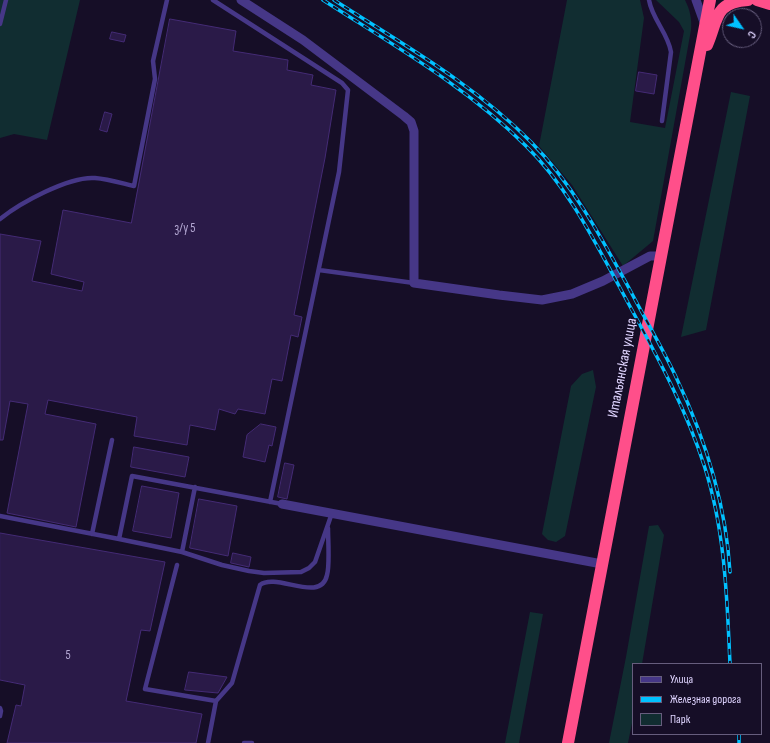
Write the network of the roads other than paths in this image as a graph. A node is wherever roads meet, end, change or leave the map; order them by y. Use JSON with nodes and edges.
{"nodes":[{"id":1,"x":6,"y":0,"type":"edge"},
{"id":2,"x":167,"y":0,"type":"edge"},
{"id":3,"x":213,"y":0,"type":"edge"},
{"id":4,"x":241,"y":0,"type":"edge"},
{"id":5,"x":649,"y":0,"type":"edge"},
{"id":6,"x":696,"y":0,"type":"edge"},
{"id":7,"x":710,"y":0,"type":"edge"},
{"id":8,"x":748,"y":0,"type":"edge"},
{"id":9,"x":757,"y":0,"type":"edge"},
{"id":10,"x":770,"y":4,"type":"edge"},
{"id":11,"x":0,"y":24,"type":"edge"},
{"id":12,"x":705,"y":26,"type":"junction"},
{"id":13,"x":698,"y":62,"type":"junction"},
{"id":14,"x":662,"y":121,"type":"dead end"},
{"id":15,"x":0,"y":219,"type":"edge"},
{"id":16,"x":661,"y":256,"type":"junction"},
{"id":17,"x":319,"y":270,"type":"junction"},
{"id":18,"x":414,"y":282,"type":"junction"},
{"id":19,"x":112,"y":440,"type":"dead end"},
{"id":20,"x":195,"y":487,"type":"junction"},
{"id":21,"x":270,"y":502,"type":"junction"},
{"id":22,"x":282,"y":504,"type":"joint"},
{"id":23,"x":332,"y":513,"type":"junction"},
{"id":24,"x":0,"y":516,"type":"edge"},
{"id":25,"x":328,"y":528,"type":"junction"},
{"id":26,"x":92,"y":534,"type":"junction"},
{"id":27,"x":119,"y":539,"type":"junction"},
{"id":28,"x":182,"y":552,"type":"junction"},
{"id":29,"x":602,"y":564,"type":"junction"},
{"id":30,"x":177,"y":565,"type":"dead end"},
{"id":31,"x":216,"y":701,"type":"junction"},
{"id":32,"x":0,"y":708,"type":"edge"},
{"id":33,"x":0,"y":716,"type":"edge"},
{"id":34,"x":208,"y":743,"type":"edge"},
{"id":35,"x":244,"y":743,"type":"edge"},
{"id":36,"x":252,"y":743,"type":"edge"},
{"id":37,"x":568,"y":743,"type":"edge"}],
"edges":[{"from":1,"to":11,"type":"lane"},
{"from":2,"to":15,"type":"lane"},
{"from":3,"to":17,"type":"lane"},
{"from":4,"to":18,"type":"street"},
{"from":5,"to":14,"type":"lane"},
{"from":6,"to":12,"type":"street"},
{"from":7,"to":12,"type":"highway","name":"Итальянская улица"},
{"from":8,"to":13,"type":"highway"},
{"from":9,"to":10,"type":"highway"},
{"from":12,"to":13,"type":"highway","name":"Итальянская улица"},
{"from":13,"to":16,"type":"highway","name":"Итальянская улица"},
{"from":16,"to":18,"type":"street"},
{"from":16,"to":29,"type":"highway","name":"Итальянская улица"},
{"from":17,"to":18,"type":"lane"},
{"from":17,"to":21,"type":"lane"},
{"from":19,"to":26,"type":"lane"},
{"from":20,"to":21,"type":"lane"},
{"from":20,"to":27,"type":"lane"},
{"from":20,"to":28,"type":"lane"},
{"from":21,"to":22,"type":"lane"},
{"from":22,"to":23,"type":"street"},
{"from":23,"to":25,"type":"lane"},
{"from":23,"to":29,"type":"street"},
{"from":24,"to":26,"type":"lane"},
{"from":25,"to":28,"type":"lane"},
{"from":25,"to":31,"type":"lane"},
{"from":26,"to":27,"type":"lane"},
{"from":27,"to":28,"type":"lane"},
{"from":29,"to":37,"type":"highway","name":"Итальянская улица"},
{"from":30,"to":31,"type":"lane"},
{"from":31,"to":34,"type":"lane"},
{"from":32,"to":33,"type":"lane"},
{"from":35,"to":36,"type":"lane"}]}
